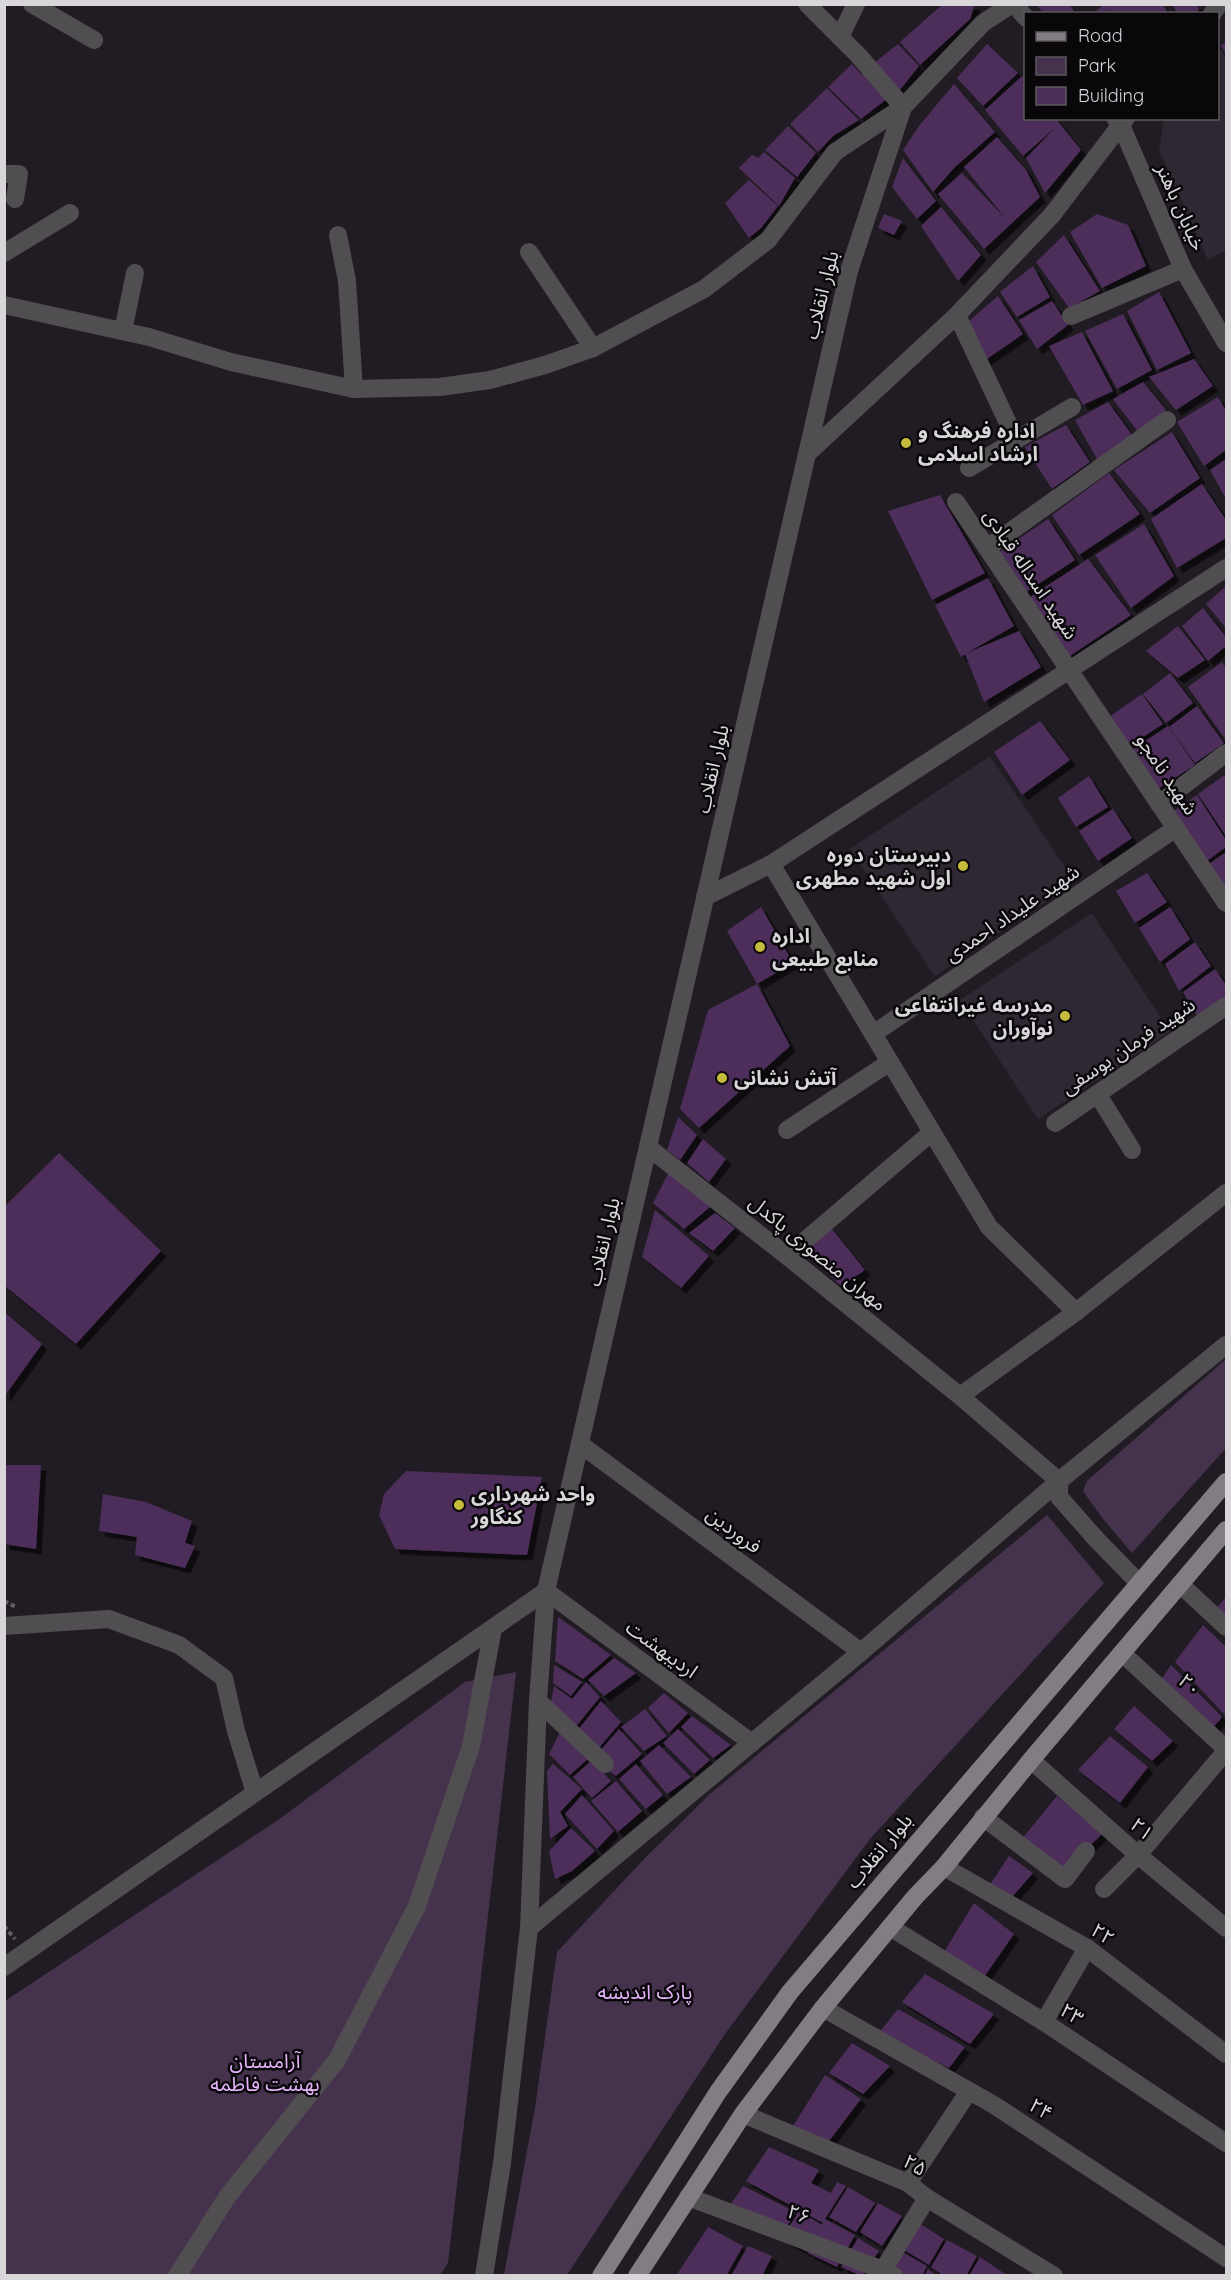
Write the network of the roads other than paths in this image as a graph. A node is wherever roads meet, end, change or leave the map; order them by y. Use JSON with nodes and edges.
{"nodes":[{"id":1,"x":32,"y":4,"type":"edge"},
{"id":2,"x":807,"y":4,"type":"edge"},
{"id":3,"x":856,"y":4,"type":"edge"},
{"id":4,"x":984,"y":4,"type":"edge"},
{"id":5,"x":990,"y":4,"type":"edge"},
{"id":6,"x":1013,"y":4,"type":"edge"},
{"id":7,"x":1024,"y":16,"type":"edge"},
{"id":8,"x":983,"y":24,"type":"junction"},
{"id":9,"x":840,"y":37,"type":"junction"},
{"id":10,"x":94,"y":40,"type":"dead end"},
{"id":11,"x":903,"y":107,"type":"junction"},
{"id":12,"x":1120,"y":121,"type":"edge"},
{"id":13,"x":4,"y":174,"type":"edge"},
{"id":14,"x":15,"y":199,"type":"dead end"},
{"id":15,"x":70,"y":213,"type":"dead end"},
{"id":16,"x":338,"y":235,"type":"dead end"},
{"id":17,"x":529,"y":252,"type":"dead end"},
{"id":18,"x":4,"y":253,"type":"edge"},
{"id":19,"x":1183,"y":268,"type":"junction"},
{"id":20,"x":135,"y":273,"type":"dead end"},
{"id":21,"x":4,"y":305,"type":"edge"},
{"id":22,"x":957,"y":315,"type":"junction"},
{"id":23,"x":1071,"y":316,"type":"dead end"},
{"id":24,"x":123,"y":331,"type":"junction"},
{"id":25,"x":1227,"y":343,"type":"edge"},
{"id":26,"x":593,"y":348,"type":"junction"},
{"id":27,"x":354,"y":389,"type":"junction"},
{"id":28,"x":1072,"y":407,"type":"dead end"},
{"id":29,"x":1167,"y":420,"type":"dead end"},
{"id":30,"x":1016,"y":440,"type":"junction"},
{"id":31,"x":807,"y":454,"type":"junction"},
{"id":32,"x":969,"y":468,"type":"dead end"},
{"id":33,"x":956,"y":502,"type":"dead end"},
{"id":34,"x":987,"y":548,"type":"junction"},
{"id":35,"x":1227,"y":568,"type":"edge"},
{"id":36,"x":1070,"y":671,"type":"junction"},
{"id":37,"x":1227,"y":753,"type":"edge"},
{"id":38,"x":1159,"y":804,"type":"junction"},
{"id":39,"x":1176,"y":828,"type":"junction"},
{"id":40,"x":771,"y":864,"type":"junction"},
{"id":41,"x":705,"y":897,"type":"junction"},
{"id":42,"x":1227,"y":903,"type":"edge"},
{"id":43,"x":1227,"y":1006,"type":"edge"},
{"id":44,"x":873,"y":1034,"type":"junction"},
{"id":45,"x":890,"y":1062,"type":"junction"},
{"id":46,"x":1098,"y":1095,"type":"junction"},
{"id":47,"x":1055,"y":1123,"type":"dead end"},
{"id":48,"x":787,"y":1130,"type":"dead end"},
{"id":49,"x":932,"y":1132,"type":"junction"},
{"id":50,"x":648,"y":1148,"type":"junction"},
{"id":51,"x":1132,"y":1150,"type":"dead end"},
{"id":52,"x":1227,"y":1193,"type":"edge"},
{"id":53,"x":787,"y":1256,"type":"junction"},
{"id":54,"x":1076,"y":1312,"type":"junction"},
{"id":55,"x":1227,"y":1345,"type":"edge"},
{"id":56,"x":960,"y":1396,"type":"junction"},
{"id":57,"x":580,"y":1444,"type":"junction"},
{"id":58,"x":1059,"y":1481,"type":"junction"},
{"id":59,"x":1227,"y":1482,"type":"edge"},
{"id":60,"x":1227,"y":1530,"type":"edge"},
{"id":61,"x":1139,"y":1583,"type":"junction"},
{"id":62,"x":1180,"y":1584,"type":"junction"},
{"id":63,"x":546,"y":1591,"type":"junction"},
{"id":64,"x":1163,"y":1604,"type":"junction"},
{"id":65,"x":4,"y":1626,"type":"edge"},
{"id":66,"x":1227,"y":1627,"type":"edge"},
{"id":67,"x":493,"y":1628,"type":"junction"},
{"id":68,"x":861,"y":1652,"type":"junction"},
{"id":69,"x":1122,"y":1653,"type":"junction"},
{"id":70,"x":538,"y":1701,"type":"junction"},
{"id":71,"x":752,"y":1743,"type":"junction"},
{"id":72,"x":1227,"y":1750,"type":"edge"},
{"id":73,"x":1031,"y":1760,"type":"junction"},
{"id":74,"x":605,"y":1764,"type":"dead end"},
{"id":75,"x":255,"y":1793,"type":"junction"},
{"id":76,"x":982,"y":1817,"type":"junction"},
{"id":77,"x":1086,"y":1851,"type":"dead end"},
{"id":78,"x":1138,"y":1855,"type":"junction"},
{"id":79,"x":944,"y":1866,"type":"junction"},
{"id":80,"x":1104,"y":1889,"type":"dead end"},
{"id":81,"x":890,"y":1927,"type":"junction"},
{"id":82,"x":529,"y":1928,"type":"junction"},
{"id":83,"x":1227,"y":1928,"type":"edge"},
{"id":84,"x":1087,"y":1948,"type":"junction"},
{"id":85,"x":4,"y":1967,"type":"edge"},
{"id":86,"x":823,"y":2008,"type":"junction"},
{"id":87,"x":1044,"y":2022,"type":"junction"},
{"id":88,"x":1227,"y":2054,"type":"edge"},
{"id":89,"x":969,"y":2091,"type":"junction"},
{"id":90,"x":743,"y":2114,"type":"junction"},
{"id":91,"x":1227,"y":2144,"type":"edge"},
{"id":92,"x":908,"y":2183,"type":"junction"},
{"id":93,"x":688,"y":2197,"type":"junction"},
{"id":94,"x":927,"y":2198,"type":"junction"},
{"id":95,"x":1227,"y":2258,"type":"edge"},
{"id":96,"x":889,"y":2273,"type":"edge"},
{"id":97,"x":177,"y":2276,"type":"edge"},
{"id":98,"x":484,"y":2276,"type":"edge"},
{"id":99,"x":601,"y":2276,"type":"edge"},
{"id":100,"x":637,"y":2276,"type":"edge"},
{"id":101,"x":1054,"y":2276,"type":"edge"}],
"edges":[{"from":1,"to":10,"type":"street"},
{"from":2,"to":9,"type":"street"},
{"from":3,"to":9,"type":"street"},
{"from":4,"to":8,"type":"street"},
{"from":5,"to":8,"type":"street"},
{"from":6,"to":7,"type":"street"},
{"from":6,"to":8,"type":"street","name":"بلوار انقلاب"},
{"from":8,"to":11,"type":"street","name":"بلوار انقلاب"},
{"from":9,"to":11,"type":"street"},
{"from":11,"to":26,"type":"street"},
{"from":11,"to":31,"type":"street","name":"بلوار انقلاب"},
{"from":12,"to":19,"type":"street","name":"خیابان باهنر"},
{"from":12,"to":22,"type":"street"},
{"from":13,"to":14,"type":"street"},
{"from":15,"to":18,"type":"street"},
{"from":16,"to":27,"type":"street"},
{"from":17,"to":26,"type":"street"},
{"from":19,"to":23,"type":"street"},
{"from":19,"to":25,"type":"street","name":"خیابان باهنر"},
{"from":20,"to":24,"type":"street"},
{"from":21,"to":24,"type":"street"},
{"from":22,"to":30,"type":"street"},
{"from":22,"to":31,"type":"street"},
{"from":24,"to":27,"type":"street"},
{"from":26,"to":27,"type":"street"},
{"from":28,"to":30,"type":"street"},
{"from":29,"to":34,"type":"street"},
{"from":30,"to":32,"type":"street"},
{"from":31,"to":41,"type":"street","name":"بلوار انقلاب"},
{"from":33,"to":34,"type":"street","name":"شهید اسداله قبادی"},
{"from":34,"to":36,"type":"street","name":"شهید اسداله قبادی"},
{"from":35,"to":36,"type":"street"},
{"from":36,"to":38,"type":"street","name":"شهید نامجو"},
{"from":36,"to":40,"type":"street"},
{"from":37,"to":38,"type":"street"},
{"from":38,"to":39,"type":"street","name":"شهید نامجو"},
{"from":39,"to":42,"type":"street","name":"شهید نامجو"},
{"from":39,"to":44,"type":"street","name":"شهید علیداد احمدی"},
{"from":40,"to":41,"type":"street"},
{"from":40,"to":44,"type":"street"},
{"from":41,"to":50,"type":"street","name":"بلوار انقلاب"},
{"from":43,"to":46,"type":"street","name":"شهید فرمان یوسفی"},
{"from":44,"to":45,"type":"street"},
{"from":45,"to":48,"type":"street"},
{"from":45,"to":49,"type":"street"},
{"from":46,"to":47,"type":"street","name":"شهید فرمان یوسفی"},
{"from":46,"to":51,"type":"street"},
{"from":49,"to":53,"type":"street"},
{"from":49,"to":54,"type":"street"},
{"from":50,"to":53,"type":"street","name":"مهران منصوری پاکدل"},
{"from":50,"to":57,"type":"street","name":"بلوار انقلاب"},
{"from":52,"to":54,"type":"street"},
{"from":53,"to":56,"type":"street","name":"مهران منصوری پاکدل"},
{"from":54,"to":56,"type":"street"},
{"from":55,"to":58,"type":"street"},
{"from":56,"to":58,"type":"street","name":"مهران منصوری پاکدل"},
{"from":57,"to":63,"type":"street","name":"بلوار انقلاب"},
{"from":57,"to":68,"type":"street","name":"فروردین"},
{"from":58,"to":61,"type":"street"},
{"from":58,"to":68,"type":"street"},
{"from":59,"to":61,"type":"main road","name":"بلوار انقلاب"},
{"from":60,"to":62,"type":"main road"},
{"from":61,"to":64,"type":"main road"},
{"from":61,"to":99,"type":"main road","name":"بلوار انقلاب"},
{"from":62,"to":64,"type":"main road"},
{"from":62,"to":66,"type":"street"},
{"from":63,"to":67,"type":"street"},
{"from":63,"to":70,"type":"street","name":"بلوار انقلاب"},
{"from":63,"to":71,"type":"street","name":"اردیبهشت"},
{"from":64,"to":69,"type":"main road"},
{"from":65,"to":75,"type":"street"},
{"from":67,"to":75,"type":"street"},
{"from":67,"to":97,"type":"street"},
{"from":68,"to":71,"type":"street"},
{"from":69,"to":72,"type":"street","name":"۲۰"},
{"from":69,"to":73,"type":"main road"},
{"from":70,"to":74,"type":"street"},
{"from":70,"to":82,"type":"street","name":"بلوار انقلاب"},
{"from":71,"to":82,"type":"street"},
{"from":72,"to":78,"type":"street"},
{"from":73,"to":76,"type":"main road"},
{"from":73,"to":78,"type":"street","name":"۲۱"},
{"from":75,"to":85,"type":"street"},
{"from":76,"to":77,"type":"street"},
{"from":76,"to":79,"type":"main road"},
{"from":78,"to":80,"type":"street"},
{"from":78,"to":83,"type":"street","name":"۲۱"},
{"from":79,"to":81,"type":"main road"},
{"from":79,"to":84,"type":"street","name":"۲۲"},
{"from":81,"to":86,"type":"main road"},
{"from":81,"to":87,"type":"street","name":"۲۳"},
{"from":82,"to":98,"type":"street","name":"بلوار انقلاب"},
{"from":84,"to":87,"type":"street"},
{"from":84,"to":88,"type":"street","name":"۲۲"},
{"from":86,"to":89,"type":"street","name":"۲۴"},
{"from":86,"to":90,"type":"main road"},
{"from":87,"to":91,"type":"street","name":"۲۳"},
{"from":89,"to":92,"type":"street"},
{"from":89,"to":95,"type":"street","name":"۲۴"},
{"from":90,"to":92,"type":"street","name":"۲۵"},
{"from":90,"to":93,"type":"main road"},
{"from":92,"to":94,"type":"street","name":"۲۵"},
{"from":93,"to":96,"type":"street","name":"۲۶"},
{"from":93,"to":100,"type":"main road"},
{"from":94,"to":96,"type":"street"},
{"from":94,"to":101,"type":"street","name":"۲۵"}]}
